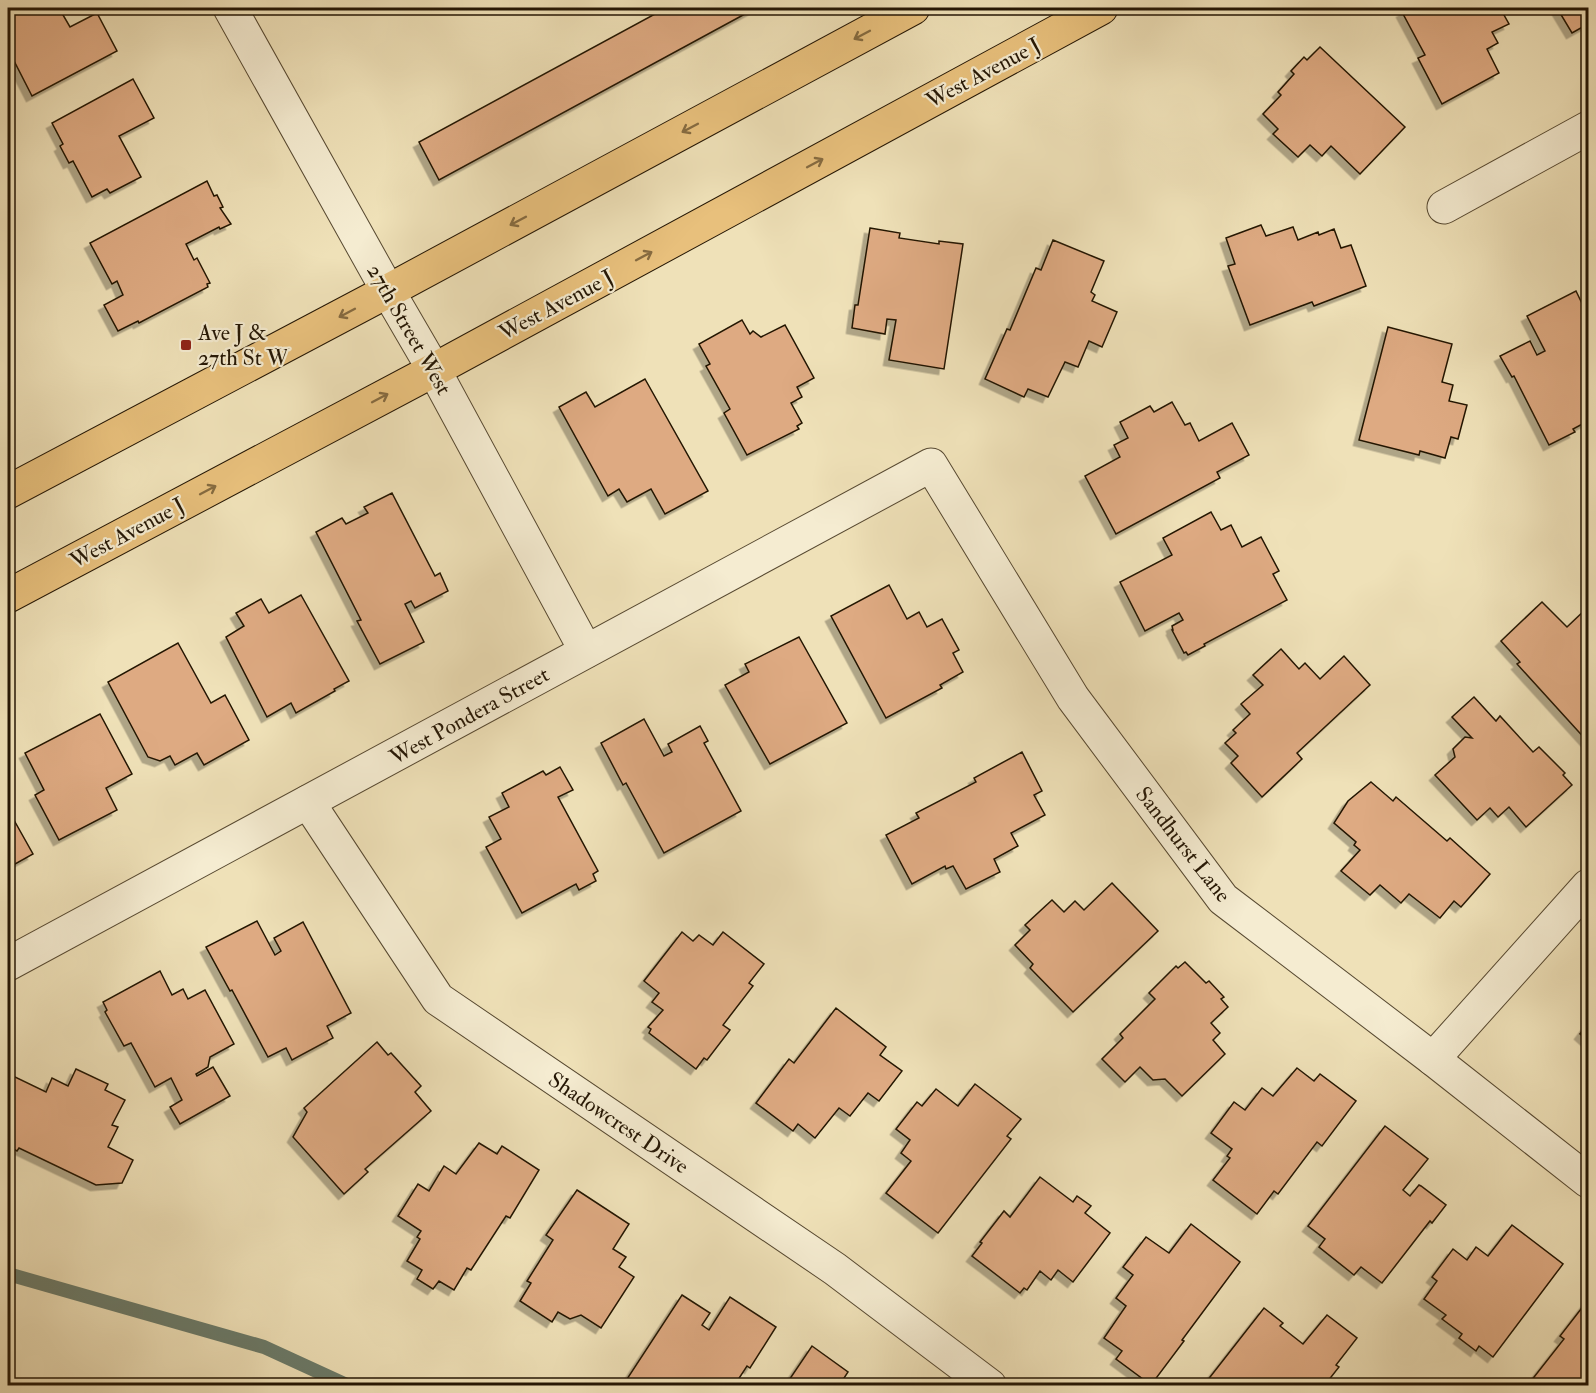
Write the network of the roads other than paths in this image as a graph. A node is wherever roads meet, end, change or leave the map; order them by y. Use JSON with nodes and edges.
{"nodes":[{"id":1,"x":230,"y":8,"type":"edge"},
{"id":2,"x":913,"y":8,"type":"edge"},
{"id":3,"x":1101,"y":8,"type":"edge"},
{"id":4,"x":1588,"y":128,"type":"edge"},
{"id":5,"x":1444,"y":207,"type":"dead end"},
{"id":6,"x":388,"y":291,"type":"junction"},
{"id":7,"x":434,"y":370,"type":"junction"},
{"id":8,"x":931,"y":465,"type":"joint"},
{"id":9,"x":8,"y":492,"type":"edge"},
{"id":10,"x":8,"y":596,"type":"edge"},
{"id":11,"x":586,"y":651,"type":"junction"},
{"id":12,"x":308,"y":802,"type":"junction"},
{"id":13,"x":1588,"y":886,"type":"edge"},
{"id":14,"x":8,"y":964,"type":"edge"},
{"id":15,"x":1433,"y":1059,"type":"junction"},
{"id":16,"x":1588,"y":1181,"type":"edge"},
{"id":17,"x":990,"y":1386,"type":"edge"}],
"edges":[{"from":1,"to":6,"type":"street","name":"27th Street West"},
{"from":2,"to":6,"type":"main road","one_way":true},
{"from":7,"to":3,"type":"main road","name":"West Avenue J","one_way":true},
{"from":4,"to":5,"type":"street"},
{"from":6,"to":7,"type":"street","name":"27th Street West"},
{"from":6,"to":9,"type":"main road","one_way":true},
{"from":10,"to":7,"type":"main road","name":"West Avenue J","one_way":true},
{"from":7,"to":11,"type":"street","name":"27th Street West"},
{"from":8,"to":11,"type":"street","name":"West Pondera Street"},
{"from":8,"to":15,"type":"street","name":"Sandhurst Lane"},
{"from":11,"to":12,"type":"street","name":"West Pondera Street"},
{"from":12,"to":14,"type":"street","name":"West Pondera Street"},
{"from":12,"to":17,"type":"street","name":"Shadowcrest Drive"},
{"from":13,"to":15,"type":"street"},
{"from":15,"to":16,"type":"street","name":"Sandhurst Lane"}]}
